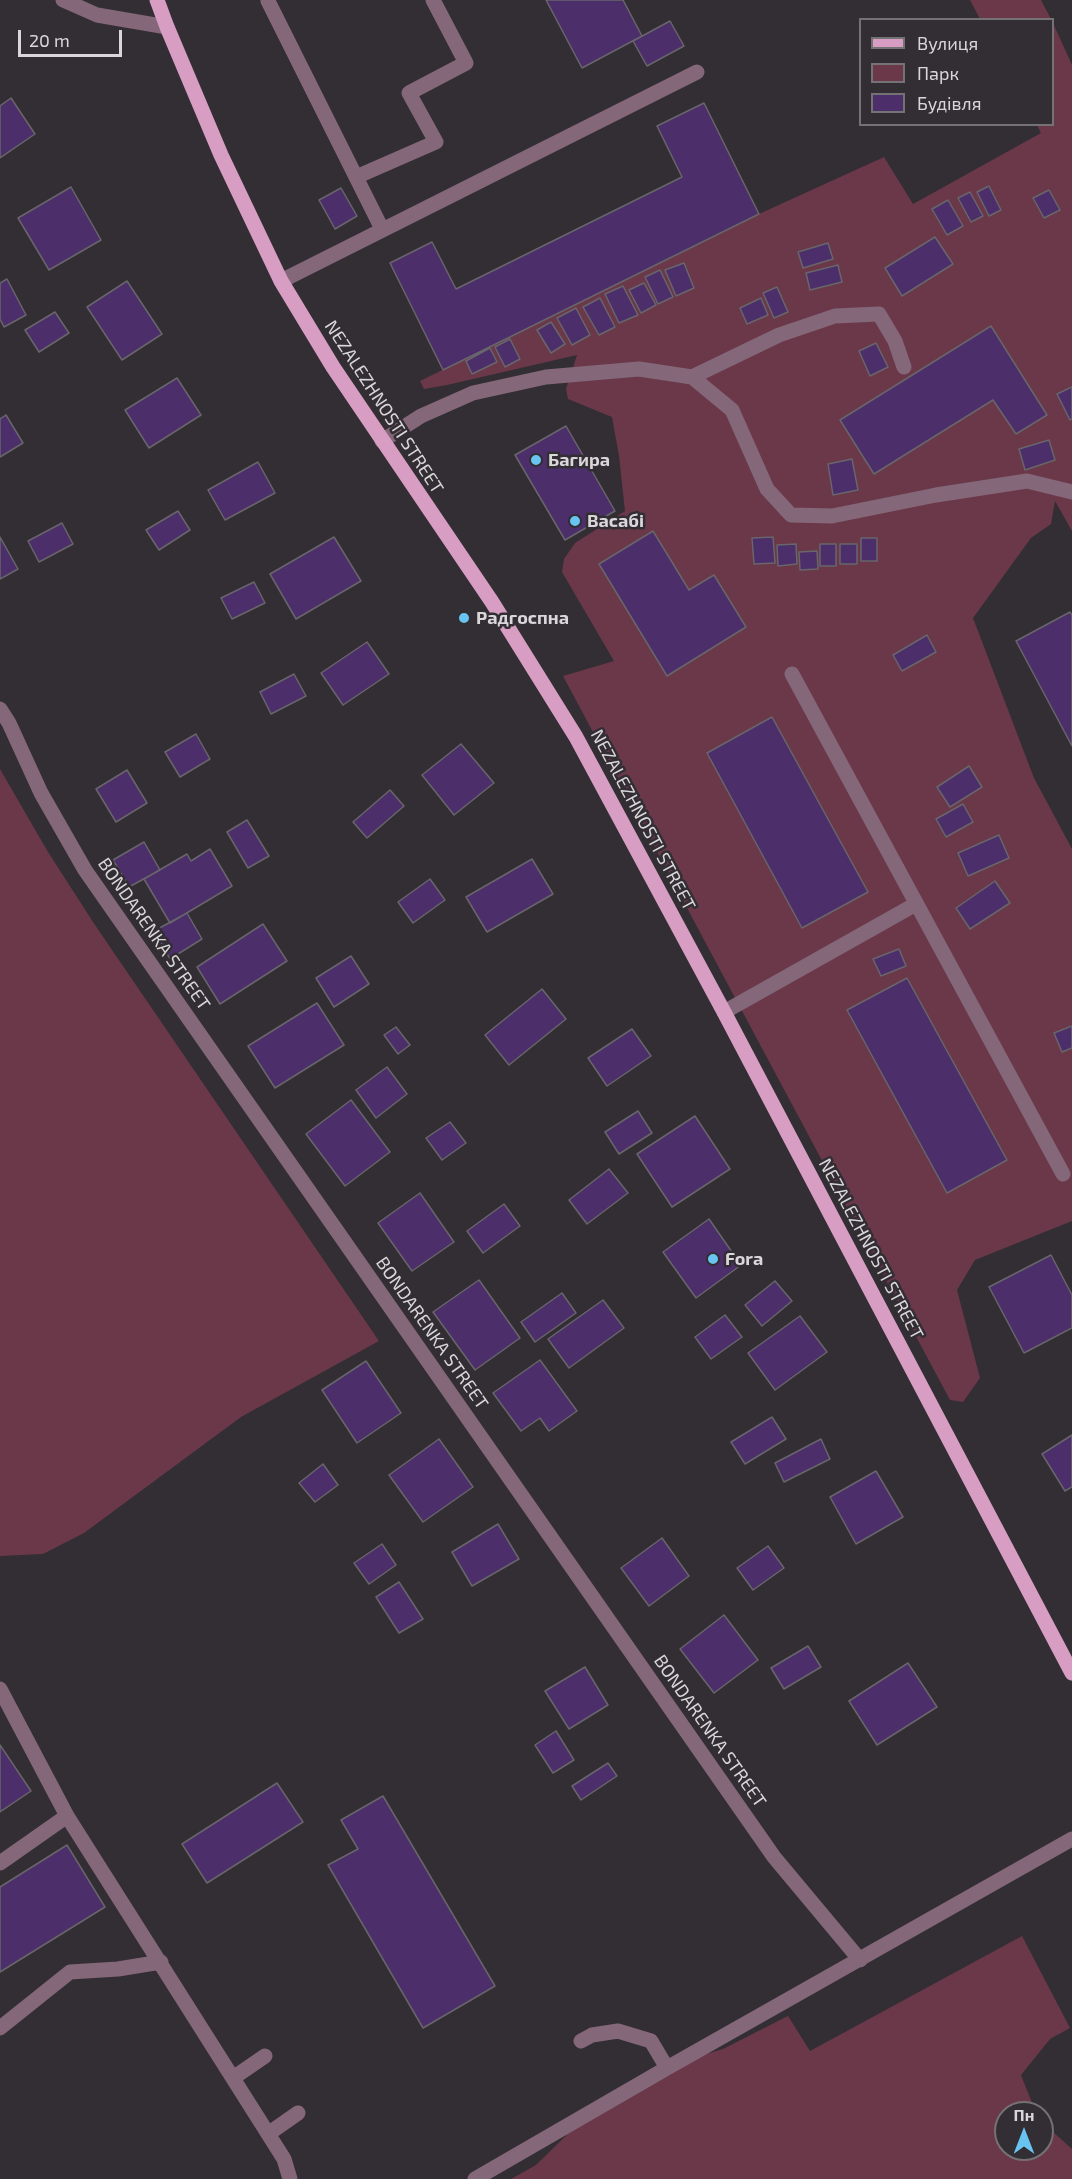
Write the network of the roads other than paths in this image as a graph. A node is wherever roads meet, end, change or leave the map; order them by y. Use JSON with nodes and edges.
{"nodes":[{"id":1,"x":63,"y":0,"type":"edge"},
{"id":2,"x":157,"y":0,"type":"edge"},
{"id":3,"x":433,"y":0,"type":"edge"},
{"id":4,"x":268,"y":1,"type":"edge"},
{"id":5,"x":166,"y":27,"type":"junction"},
{"id":6,"x":697,"y":72,"type":"dead end"},
{"id":7,"x":356,"y":177,"type":"junction"},
{"id":8,"x":382,"y":229,"type":"junction"},
{"id":9,"x":281,"y":280,"type":"junction"},
{"id":10,"x":904,"y":367,"type":"dead end"},
{"id":11,"x":692,"y":377,"type":"junction"},
{"id":12,"x":382,"y":441,"type":"junction"},
{"id":13,"x":1072,"y":492,"type":"edge"},
{"id":14,"x":792,"y":674,"type":"dead end"},
{"id":15,"x":0,"y":709,"type":"edge"},
{"id":16,"x":916,"y":904,"type":"junction"},
{"id":17,"x":724,"y":1012,"type":"junction"},
{"id":18,"x":1063,"y":1174,"type":"dead end"},
{"id":19,"x":1072,"y":1673,"type":"edge"},
{"id":20,"x":0,"y":1689,"type":"edge"},
{"id":21,"x":67,"y":1816,"type":"junction"},
{"id":22,"x":1072,"y":1839,"type":"edge"},
{"id":23,"x":0,"y":1863,"type":"edge"},
{"id":24,"x":860,"y":1960,"type":"junction"},
{"id":25,"x":161,"y":1962,"type":"junction"},
{"id":26,"x":0,"y":2028,"type":"edge"},
{"id":27,"x":581,"y":2041,"type":"dead end"},
{"id":28,"x":265,"y":2056,"type":"dead end"},
{"id":29,"x":667,"y":2068,"type":"junction"},
{"id":30,"x":233,"y":2078,"type":"junction"},
{"id":31,"x":298,"y":2113,"type":"dead end"},
{"id":32,"x":268,"y":2134,"type":"junction"},
{"id":33,"x":290,"y":2179,"type":"edge"},
{"id":34,"x":475,"y":2179,"type":"edge"}],
"edges":[{"from":1,"to":5,"type":"street"},
{"from":2,"to":5,"type":"main road","name":"NEZALEZHNOSTI STREET"},
{"from":3,"to":7,"type":"street"},
{"from":4,"to":7,"type":"street"},
{"from":5,"to":9,"type":"main road","name":"NEZALEZHNOSTI STREET"},
{"from":6,"to":8,"type":"street"},
{"from":7,"to":8,"type":"street"},
{"from":8,"to":9,"type":"street"},
{"from":9,"to":12,"type":"main road","name":"NEZALEZHNOSTI STREET"},
{"from":10,"to":11,"type":"street"},
{"from":11,"to":12,"type":"street"},
{"from":11,"to":13,"type":"street"},
{"from":12,"to":17,"type":"main road","name":"NEZALEZHNOSTI STREET"},
{"from":14,"to":16,"type":"street"},
{"from":15,"to":24,"type":"street","name":"BONDARENKA STREET"},
{"from":16,"to":17,"type":"street"},
{"from":16,"to":18,"type":"street"},
{"from":17,"to":19,"type":"main road","name":"NEZALEZHNOSTI STREET"},
{"from":20,"to":21,"type":"street"},
{"from":21,"to":23,"type":"street"},
{"from":21,"to":25,"type":"street"},
{"from":22,"to":24,"type":"street"},
{"from":24,"to":29,"type":"street"},
{"from":25,"to":26,"type":"street"},
{"from":25,"to":30,"type":"street"},
{"from":27,"to":29,"type":"street"},
{"from":28,"to":30,"type":"street"},
{"from":29,"to":34,"type":"street"},
{"from":30,"to":32,"type":"street"},
{"from":31,"to":32,"type":"street"},
{"from":32,"to":33,"type":"street"}]}
